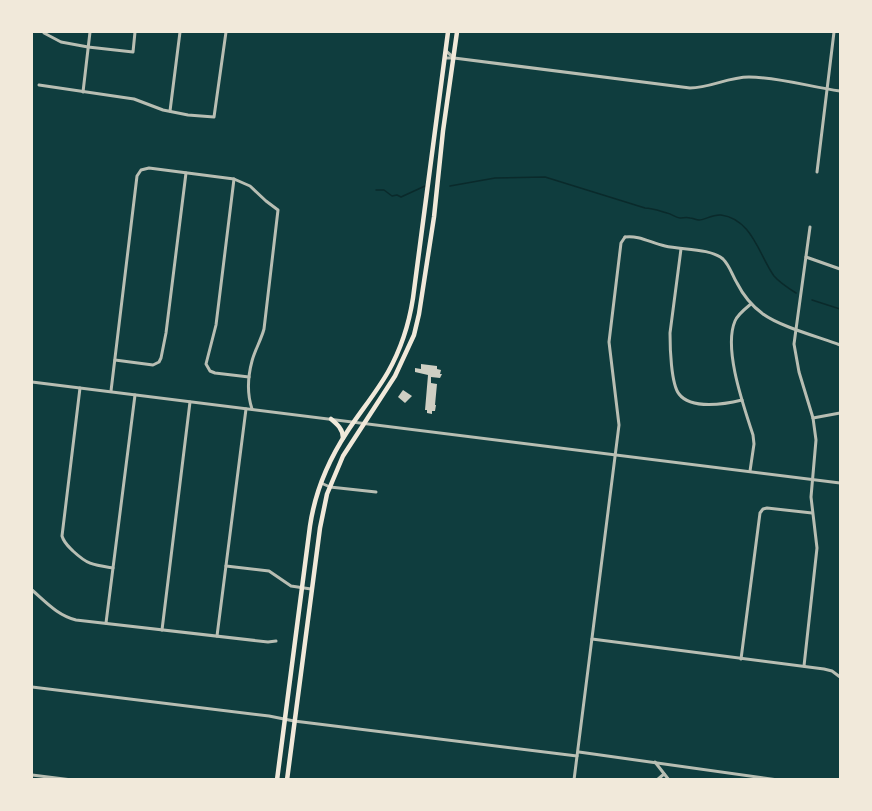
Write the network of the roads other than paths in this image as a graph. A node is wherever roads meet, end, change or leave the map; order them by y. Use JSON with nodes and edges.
{"nodes":[{"id":1,"x":90,"y":32,"type":"edge"},
{"id":2,"x":135,"y":32,"type":"edge"},
{"id":3,"x":180,"y":32,"type":"edge"},
{"id":4,"x":226,"y":32,"type":"edge"},
{"id":5,"x":448,"y":32,"type":"edge"},
{"id":6,"x":457,"y":32,"type":"edge"},
{"id":7,"x":834,"y":32,"type":"edge"},
{"id":8,"x":44,"y":33,"type":"dead end"},
{"id":9,"x":88,"y":47,"type":"junction"},
{"id":10,"x":446,"y":51,"type":"junction"},
{"id":11,"x":445,"y":58,"type":"junction"},
{"id":12,"x":454,"y":58,"type":"junction"},
{"id":13,"x":39,"y":85,"type":"dead end"},
{"id":14,"x":827,"y":89,"type":"junction"},
{"id":15,"x":840,"y":91,"type":"edge"},
{"id":16,"x":83,"y":92,"type":"junction"},
{"id":17,"x":170,"y":111,"type":"junction"},
{"id":18,"x":817,"y":172,"type":"dead end"},
{"id":19,"x":186,"y":173,"type":"junction"},
{"id":20,"x":234,"y":179,"type":"junction"},
{"id":21,"x":810,"y":226,"type":"dead end"},
{"id":22,"x":681,"y":249,"type":"junction"},
{"id":23,"x":806,"y":257,"type":"junction"},
{"id":24,"x":840,"y":269,"type":"edge"},
{"id":25,"x":751,"y":304,"type":"junction"},
{"id":26,"x":796,"y":329,"type":"junction"},
{"id":27,"x":840,"y":345,"type":"edge"},
{"id":28,"x":114,"y":360,"type":"junction"},
{"id":29,"x":250,"y":377,"type":"junction"},
{"id":30,"x":32,"y":381,"type":"edge"},
{"id":31,"x":80,"y":388,"type":"junction"},
{"id":32,"x":111,"y":392,"type":"junction"},
{"id":33,"x":135,"y":395,"type":"junction"},
{"id":34,"x":742,"y":400,"type":"junction"},
{"id":35,"x":190,"y":402,"type":"junction"},
{"id":36,"x":246,"y":408,"type":"junction"},
{"id":37,"x":252,"y":409,"type":"junction"},
{"id":38,"x":840,"y":413,"type":"edge"},
{"id":39,"x":813,"y":418,"type":"junction"},
{"id":40,"x":331,"y":419,"type":"junction"},
{"id":41,"x":354,"y":422,"type":"junction"},
{"id":42,"x":364,"y":423,"type":"junction"},
{"id":43,"x":343,"y":438,"type":"junction"},
{"id":44,"x":616,"y":455,"type":"junction"},
{"id":45,"x":750,"y":471,"type":"junction"},
{"id":46,"x":813,"y":480,"type":"junction"},
{"id":47,"x":321,"y":483,"type":"junction"},
{"id":48,"x":840,"y":483,"type":"edge"},
{"id":49,"x":330,"y":487,"type":"junction"},
{"id":50,"x":376,"y":492,"type":"dead end"},
{"id":51,"x":812,"y":513,"type":"junction"},
{"id":52,"x":226,"y":566,"type":"junction"},
{"id":53,"x":113,"y":568,"type":"junction"},
{"id":54,"x":302,"y":588,"type":"junction"},
{"id":55,"x":311,"y":589,"type":"junction"},
{"id":56,"x":32,"y":590,"type":"edge"},
{"id":57,"x":106,"y":623,"type":"junction"},
{"id":58,"x":162,"y":630,"type":"junction"},
{"id":59,"x":217,"y":637,"type":"junction"},
{"id":60,"x":592,"y":639,"type":"junction"},
{"id":61,"x":276,"y":641,"type":"dead end"},
{"id":62,"x":741,"y":658,"type":"junction"},
{"id":63,"x":804,"y":666,"type":"junction"},
{"id":64,"x":840,"y":677,"type":"edge"},
{"id":65,"x":32,"y":687,"type":"edge"},
{"id":66,"x":285,"y":718,"type":"junction"},
{"id":67,"x":294,"y":721,"type":"junction"},
{"id":68,"x":578,"y":754,"type":"junction"},
{"id":69,"x":655,"y":762,"type":"junction"},
{"id":70,"x":727,"y":772,"type":"junction"},
{"id":71,"x":664,"y":774,"type":"junction"},
{"id":72,"x":32,"y":775,"type":"edge"},
{"id":73,"x":72,"y":780,"type":"edge"},
{"id":74,"x":277,"y":780,"type":"edge"},
{"id":75,"x":287,"y":780,"type":"edge"},
{"id":76,"x":574,"y":780,"type":"edge"},
{"id":77,"x":657,"y":780,"type":"edge"},
{"id":78,"x":669,"y":780,"type":"edge"},
{"id":79,"x":726,"y":780,"type":"edge"},
{"id":80,"x":778,"y":780,"type":"edge"}],
"edges":[{"from":1,"to":9,"type":"street"},
{"from":2,"to":9,"type":"street"},
{"from":3,"to":17,"type":"street"},
{"from":4,"to":17,"type":"street"},
{"from":5,"to":10,"type":"main road"},
{"from":6,"to":12,"type":"main road"},
{"from":7,"to":14,"type":"street"},
{"from":8,"to":9,"type":"street"},
{"from":9,"to":16,"type":"street"},
{"from":10,"to":11,"type":"main road"},
{"from":10,"to":12,"type":"street"},
{"from":11,"to":12,"type":"street"},
{"from":11,"to":41,"type":"main road"},
{"from":12,"to":14,"type":"street"},
{"from":12,"to":42,"type":"main road"},
{"from":13,"to":16,"type":"street"},
{"from":14,"to":15,"type":"street"},
{"from":14,"to":18,"type":"street"},
{"from":16,"to":17,"type":"street"},
{"from":19,"to":20,"type":"street"},
{"from":19,"to":28,"type":"street"},
{"from":19,"to":28,"type":"street"},
{"from":20,"to":29,"type":"street"},
{"from":20,"to":29,"type":"street"},
{"from":21,"to":23,"type":"street"},
{"from":22,"to":25,"type":"street"},
{"from":22,"to":34,"type":"street"},
{"from":22,"to":44,"type":"street"},
{"from":23,"to":24,"type":"street"},
{"from":23,"to":26,"type":"street"},
{"from":25,"to":26,"type":"street"},
{"from":25,"to":34,"type":"street"},
{"from":26,"to":27,"type":"street"},
{"from":26,"to":39,"type":"street"},
{"from":28,"to":32,"type":"street"},
{"from":29,"to":37,"type":"street"},
{"from":30,"to":31,"type":"street"},
{"from":31,"to":32,"type":"street"},
{"from":31,"to":53,"type":"street"},
{"from":32,"to":33,"type":"street"},
{"from":33,"to":35,"type":"street"},
{"from":33,"to":53,"type":"street"},
{"from":34,"to":45,"type":"street"},
{"from":35,"to":36,"type":"street"},
{"from":35,"to":58,"type":"street"},
{"from":36,"to":37,"type":"street"},
{"from":36,"to":52,"type":"street"},
{"from":37,"to":40,"type":"street"},
{"from":38,"to":39,"type":"street"},
{"from":39,"to":46,"type":"street"},
{"from":40,"to":41,"type":"street"},
{"from":40,"to":43,"type":"main road"},
{"from":41,"to":42,"type":"street"},
{"from":41,"to":43,"type":"main road"},
{"from":42,"to":44,"type":"street"},
{"from":42,"to":49,"type":"main road"},
{"from":43,"to":47,"type":"main road"},
{"from":44,"to":45,"type":"street"},
{"from":44,"to":60,"type":"street"},
{"from":45,"to":46,"type":"street"},
{"from":46,"to":48,"type":"street"},
{"from":46,"to":51,"type":"street"},
{"from":47,"to":49,"type":"street"},
{"from":47,"to":54,"type":"main road"},
{"from":49,"to":50,"type":"street"},
{"from":49,"to":55,"type":"main road"},
{"from":51,"to":62,"type":"street"},
{"from":51,"to":63,"type":"street"},
{"from":52,"to":54,"type":"street"},
{"from":52,"to":59,"type":"street"},
{"from":53,"to":57,"type":"street"},
{"from":54,"to":55,"type":"street"},
{"from":54,"to":66,"type":"main road"},
{"from":55,"to":67,"type":"main road"},
{"from":56,"to":57,"type":"street"},
{"from":57,"to":58,"type":"street"},
{"from":58,"to":59,"type":"street"},
{"from":59,"to":61,"type":"street"},
{"from":60,"to":62,"type":"street"},
{"from":60,"to":68,"type":"street"},
{"from":62,"to":63,"type":"street"},
{"from":63,"to":64,"type":"street"},
{"from":65,"to":66,"type":"street"},
{"from":66,"to":67,"type":"street"},
{"from":66,"to":74,"type":"main road"},
{"from":67,"to":68,"type":"street"},
{"from":67,"to":75,"type":"main road"},
{"from":68,"to":69,"type":"street"},
{"from":68,"to":76,"type":"street"},
{"from":69,"to":70,"type":"street"},
{"from":69,"to":71,"type":"street"},
{"from":70,"to":79,"type":"street"},
{"from":70,"to":80,"type":"street"},
{"from":71,"to":77,"type":"street"},
{"from":71,"to":78,"type":"street"},
{"from":72,"to":73,"type":"street"}]}
